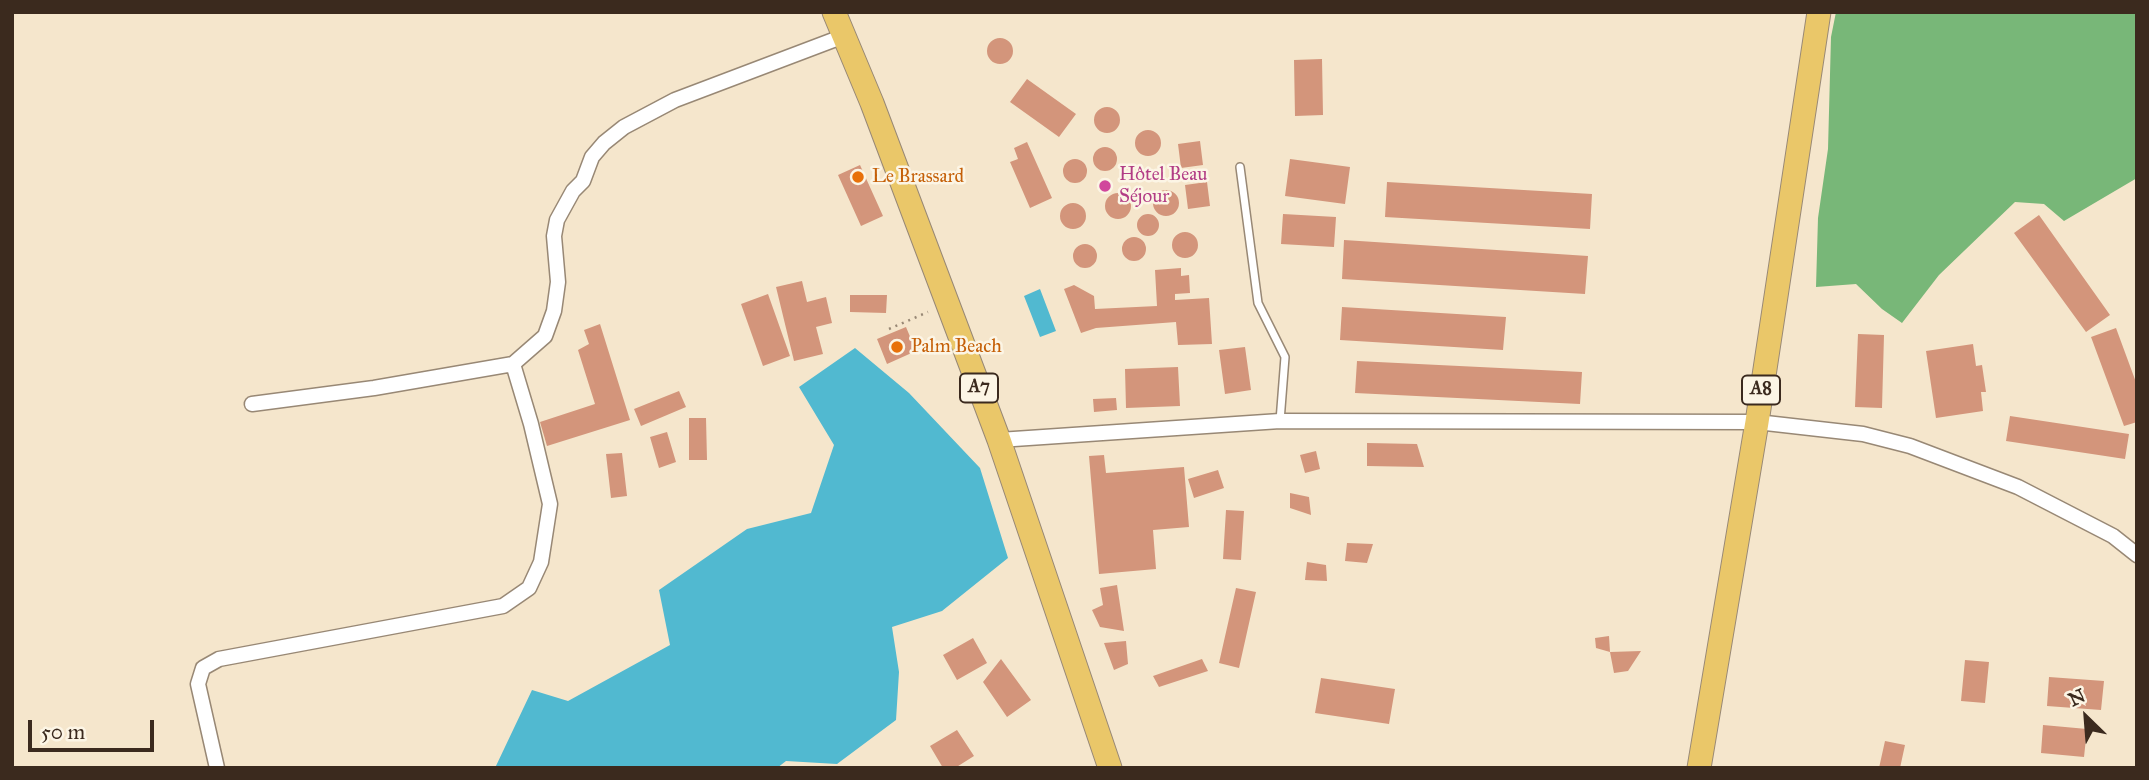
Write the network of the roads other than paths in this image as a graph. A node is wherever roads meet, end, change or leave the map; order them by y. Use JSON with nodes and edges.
{"nodes":[{"id":1,"x":834,"y":12,"type":"edge"},
{"id":2,"x":1819,"y":12,"type":"edge"},
{"id":3,"x":844,"y":36,"type":"junction"},
{"id":4,"x":1240,"y":167,"type":"dead end"},
{"id":5,"x":513,"y":364,"type":"junction"},
{"id":6,"x":252,"y":404,"type":"dead end"},
{"id":7,"x":1280,"y":421,"type":"junction"},
{"id":8,"x":1757,"y":422,"type":"junction"},
{"id":9,"x":999,"y":440,"type":"junction"},
{"id":10,"x":2113,"y":536,"type":"junction"},
{"id":11,"x":2137,"y":543,"type":"edge"},
{"id":12,"x":2137,"y":555,"type":"edge"},
{"id":13,"x":217,"y":768,"type":"edge"},
{"id":14,"x":1110,"y":768,"type":"edge"},
{"id":15,"x":1699,"y":768,"type":"edge"}],
"edges":[{"from":1,"to":3,"type":"main road","number":"A7"},
{"from":2,"to":8,"type":"main road","number":"A8"},
{"from":3,"to":5,"type":"street"},
{"from":3,"to":9,"type":"main road","number":"A7"},
{"from":4,"to":7,"type":"lane"},
{"from":5,"to":6,"type":"street"},
{"from":5,"to":13,"type":"street"},
{"from":7,"to":8,"type":"street"},
{"from":7,"to":9,"type":"street"},
{"from":8,"to":10,"type":"street"},
{"from":8,"to":15,"type":"main road","number":"A8"},
{"from":9,"to":14,"type":"main road","number":"A7"},
{"from":10,"to":11,"type":"street"},
{"from":10,"to":12,"type":"street"}]}
